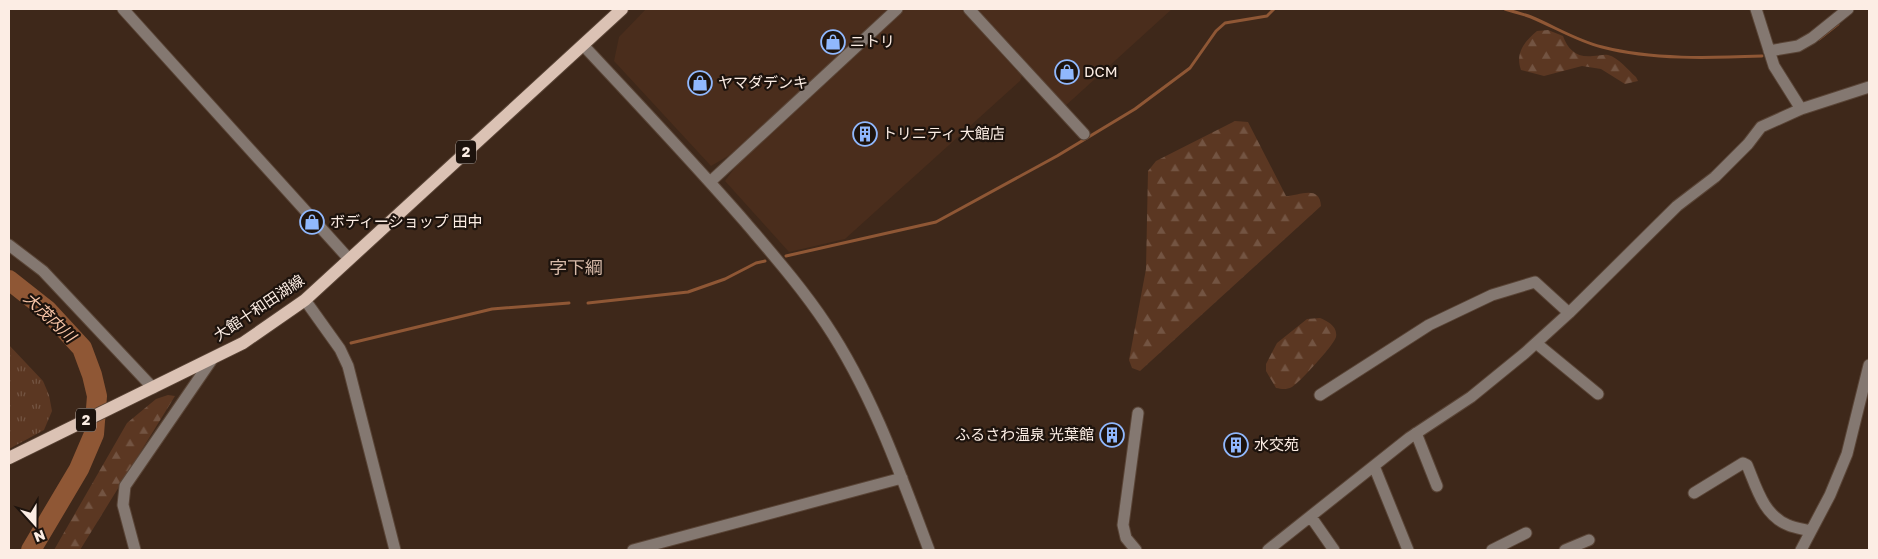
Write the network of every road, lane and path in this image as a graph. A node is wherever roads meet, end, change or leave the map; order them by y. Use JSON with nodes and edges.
{"nodes":[{"id":1,"x":123,"y":9,"type":"edge"},
{"id":2,"x":622,"y":9,"type":"edge"},
{"id":3,"x":897,"y":9,"type":"edge"},
{"id":4,"x":969,"y":9,"type":"edge"},
{"id":5,"x":1756,"y":9,"type":"edge"},
{"id":6,"x":1848,"y":9,"type":"edge"},
{"id":7,"x":583,"y":45,"type":"junction"},
{"id":8,"x":1768,"y":51,"type":"junction"},
{"id":9,"x":1869,"y":87,"type":"edge"},
{"id":10,"x":1801,"y":109,"type":"junction"},
{"id":11,"x":1084,"y":134,"type":"dead end"},
{"id":12,"x":710,"y":182,"type":"junction"},
{"id":13,"x":9,"y":245,"type":"edge"},
{"id":14,"x":349,"y":259,"type":"junction"},
{"id":15,"x":305,"y":300,"type":"junction"},
{"id":16,"x":1569,"y":313,"type":"junction"},
{"id":17,"x":1536,"y":343,"type":"junction"},
{"id":18,"x":213,"y":358,"type":"junction"},
{"id":19,"x":1869,"y":365,"type":"edge"},
{"id":20,"x":152,"y":388,"type":"junction"},
{"id":21,"x":1598,"y":394,"type":"dead end"},
{"id":22,"x":1320,"y":395,"type":"dead end"},
{"id":23,"x":1138,"y":414,"type":"dead end"},
{"id":24,"x":1416,"y":433,"type":"junction"},
{"id":25,"x":9,"y":458,"type":"edge"},
{"id":26,"x":1374,"y":466,"type":"junction"},
{"id":27,"x":902,"y":478,"type":"junction"},
{"id":28,"x":1437,"y":486,"type":"dead end"},
{"id":29,"x":1694,"y":493,"type":"dead end"},
{"id":30,"x":1311,"y":517,"type":"junction"},
{"id":31,"x":1811,"y":531,"type":"junction"},
{"id":32,"x":1526,"y":533,"type":"dead end"},
{"id":33,"x":1588,"y":540,"type":"dead end"},
{"id":34,"x":653,"y":548,"type":"edge"},
{"id":35,"x":135,"y":550,"type":"edge"},
{"id":36,"x":395,"y":550,"type":"edge"},
{"id":37,"x":633,"y":550,"type":"edge"},
{"id":38,"x":929,"y":550,"type":"edge"},
{"id":39,"x":1136,"y":550,"type":"edge"},
{"id":40,"x":1268,"y":550,"type":"edge"},
{"id":41,"x":1334,"y":550,"type":"edge"},
{"id":42,"x":1408,"y":550,"type":"edge"},
{"id":43,"x":1492,"y":550,"type":"edge"},
{"id":44,"x":1565,"y":550,"type":"edge"},
{"id":45,"x":1801,"y":550,"type":"edge"}],
"edges":[{"from":1,"to":14,"type":"street"},
{"from":2,"to":7,"type":"main road","name":"大館十和田湖線","number":"2"},
{"from":3,"to":12,"type":"street"},
{"from":4,"to":11,"type":"street"},
{"from":5,"to":8,"type":"street"},
{"from":6,"to":8,"type":"street"},
{"from":7,"to":12,"type":"street"},
{"from":7,"to":14,"type":"main road","name":"大館十和田湖線","number":"2"},
{"from":8,"to":10,"type":"street"},
{"from":9,"to":10,"type":"street"},
{"from":10,"to":16,"type":"street"},
{"from":12,"to":27,"type":"street"},
{"from":13,"to":20,"type":"street"},
{"from":14,"to":15,"type":"main road","name":"大館十和田湖線","number":"2"},
{"from":15,"to":18,"type":"main road","name":"大館十和田湖線","number":"2"},
{"from":15,"to":36,"type":"street"},
{"from":16,"to":17,"type":"street"},
{"from":16,"to":22,"type":"street"},
{"from":17,"to":21,"type":"street"},
{"from":17,"to":24,"type":"street"},
{"from":18,"to":20,"type":"main road","name":"大館十和田湖線","number":"2"},
{"from":18,"to":35,"type":"street"},
{"from":19,"to":31,"type":"street"},
{"from":20,"to":25,"type":"main road","name":"大館十和田湖線","number":"2"},
{"from":23,"to":39,"type":"street"},
{"from":24,"to":26,"type":"street"},
{"from":24,"to":28,"type":"street"},
{"from":26,"to":30,"type":"street"},
{"from":26,"to":42,"type":"street"},
{"from":27,"to":34,"type":"street"},
{"from":27,"to":38,"type":"street"},
{"from":29,"to":31,"type":"street"},
{"from":30,"to":40,"type":"street"},
{"from":30,"to":41,"type":"street"},
{"from":31,"to":45,"type":"street"},
{"from":32,"to":43,"type":"street"},
{"from":33,"to":44,"type":"street"},
{"from":34,"to":37,"type":"street"}]}
